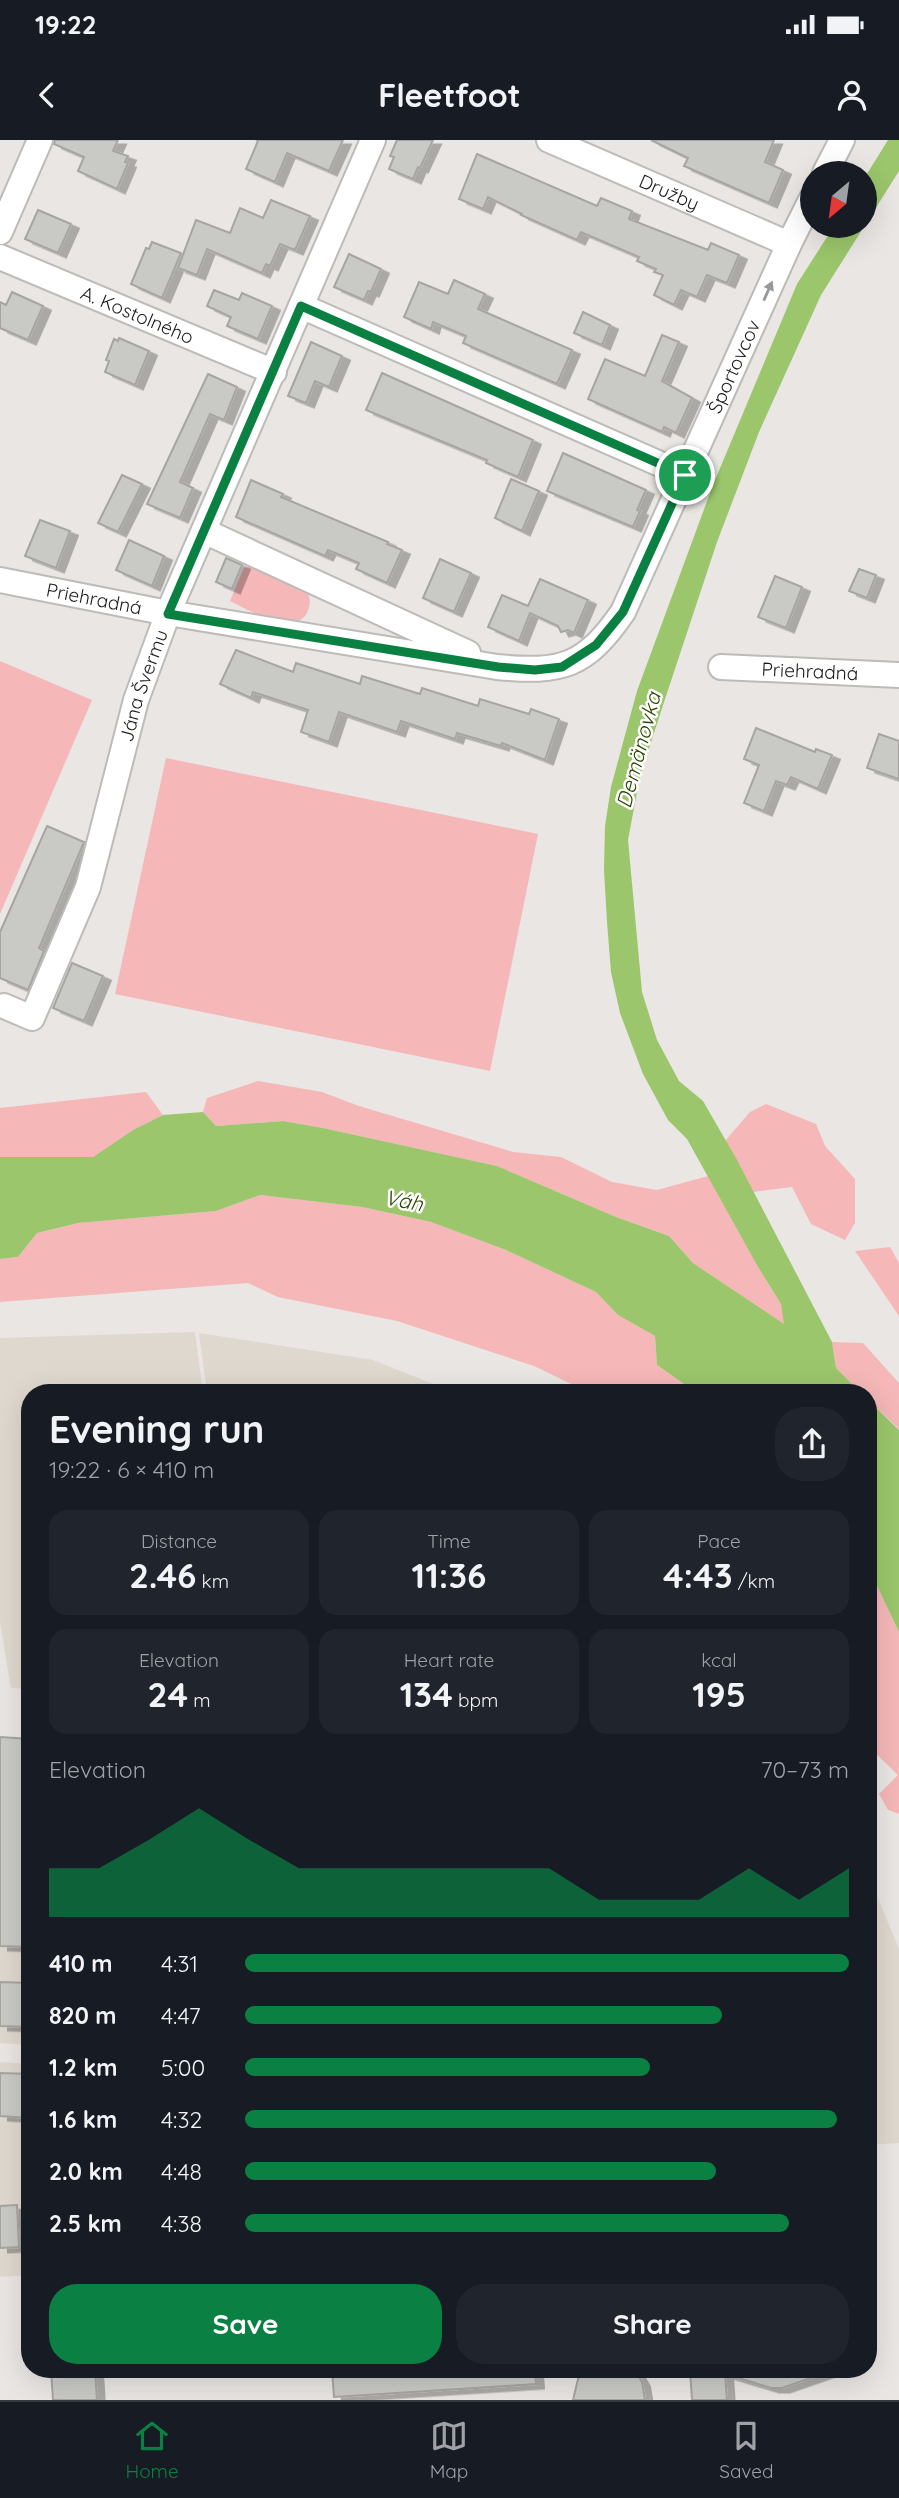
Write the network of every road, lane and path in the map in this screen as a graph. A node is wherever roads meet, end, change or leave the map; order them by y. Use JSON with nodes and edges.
{"nodes":[{"id":1,"x":40,"y":140,"type":"edge"},
{"id":2,"x":373,"y":140,"type":"edge"},
{"id":3,"x":549,"y":140,"type":"edge"},
{"id":4,"x":842,"y":140,"type":"edge"},
{"id":5,"x":831,"y":161,"type":"edge"},
{"id":6,"x":800,"y":222,"type":"edge"},
{"id":7,"x":0,"y":232,"type":"edge"},
{"id":8,"x":789,"y":244,"type":"junction"},
{"id":9,"x":0,"y":257,"type":"edge"},
{"id":10,"x":301,"y":306,"type":"junction"},
{"id":11,"x":274,"y":372,"type":"junction"},
{"id":12,"x":685,"y":475,"type":"junction"},
{"id":13,"x":204,"y":531,"type":"junction"},
{"id":14,"x":0,"y":580,"type":"edge"},
{"id":15,"x":168,"y":614,"type":"junction"},
{"id":16,"x":498,"y":667,"type":"junction"},
{"id":17,"x":562,"y":667,"type":"joint"},
{"id":18,"x":721,"y":667,"type":"dead end"},
{"id":19,"x":899,"y":675,"type":"edge"},
{"id":20,"x":4,"y":1006,"type":"dead end"}],
"edges":[{"from":1,"to":7,"type":"street"},
{"from":2,"to":10,"type":"street","name":"Jána Švermu"},
{"from":3,"to":8,"type":"street","name":"Družby"},
{"from":4,"to":5,"type":"street"},
{"from":6,"to":8,"type":"street","name":"Športovcov"},
{"from":12,"to":8,"type":"street","name":"Športovcov","one_way":true},
{"from":9,"to":11,"type":"street","name":"A. Kostolného"},
{"from":10,"to":11,"type":"street","name":"Jána Švermu"},
{"from":10,"to":12,"type":"street"},
{"from":11,"to":13,"type":"street","name":"Jána Švermu"},
{"from":12,"to":17,"type":"street","name":"Športovcov"},
{"from":13,"to":15,"type":"street","name":"Jána Švermu"},
{"from":13,"to":16,"type":"street"},
{"from":14,"to":15,"type":"street","name":"Priehradná"},
{"from":15,"to":16,"type":"street","name":"Priehradná"},
{"from":15,"to":20,"type":"street","name":"Jána Švermu"},
{"from":16,"to":17,"type":"street","name":"Priehradná"},
{"from":18,"to":19,"type":"street","name":"Priehradná"}]}
